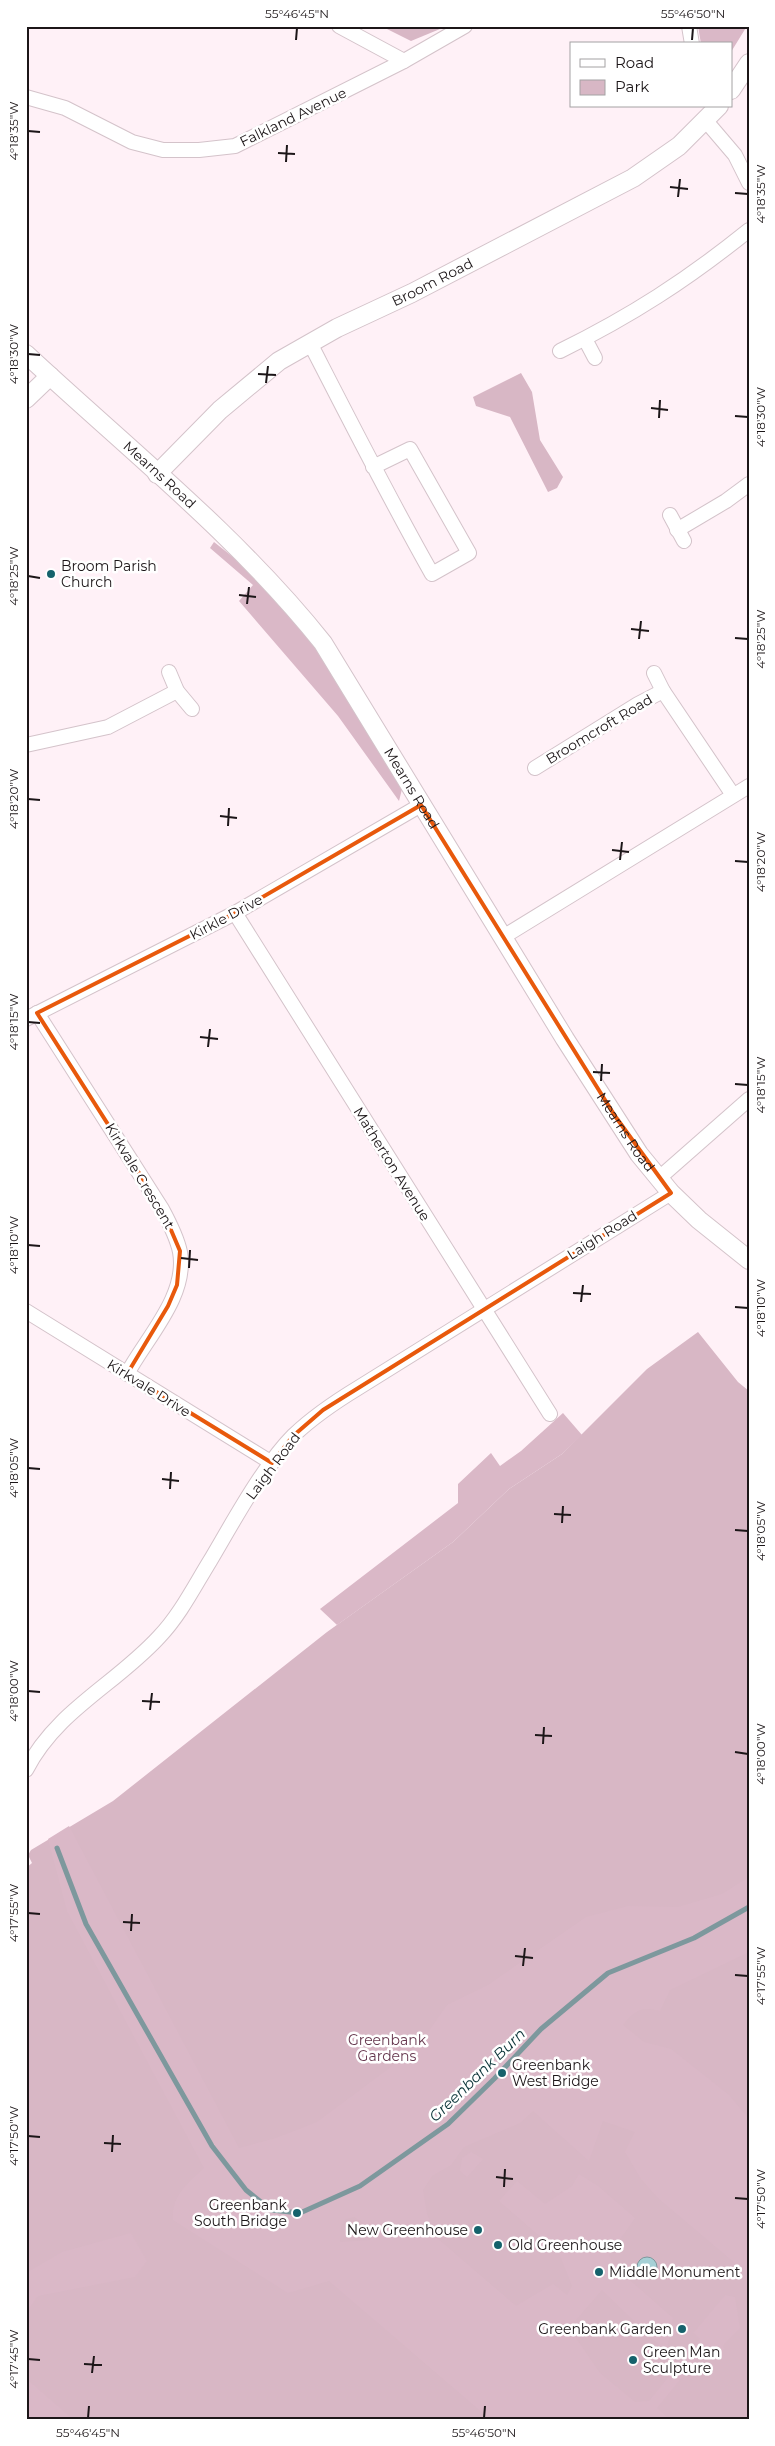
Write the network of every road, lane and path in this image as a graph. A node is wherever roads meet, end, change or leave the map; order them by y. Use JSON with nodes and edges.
{"nodes":[{"id":1,"x":339,"y":26,"type":"edge"},
{"id":2,"x":689,"y":26,"type":"edge"},
{"id":3,"x":462,"y":27,"type":"edge"},
{"id":4,"x":692,"y":42,"type":"edge"},
{"id":5,"x":404,"y":62,"type":"junction"},
{"id":6,"x":749,"y":63,"type":"edge"},
{"id":7,"x":732,"y":88,"type":"edge"},
{"id":8,"x":26,"y":97,"type":"edge"},
{"id":9,"x":717,"y":108,"type":"edge"},
{"id":10,"x":706,"y":121,"type":"junction"},
{"id":11,"x":749,"y":183,"type":"edge"},
{"id":12,"x":749,"y":230,"type":"edge"},
{"id":13,"x":585,"y":339,"type":"junction"},
{"id":14,"x":310,"y":343,"type":"junction"},
{"id":15,"x":560,"y":351,"type":"dead end"},
{"id":16,"x":26,"y":354,"type":"edge"},
{"id":17,"x":594,"y":358,"type":"dead end"},
{"id":18,"x":50,"y":376,"type":"junction"},
{"id":19,"x":26,"y":399,"type":"edge"},
{"id":20,"x":373,"y":467,"type":"junction"},
{"id":21,"x":157,"y":474,"type":"junction"},
{"id":22,"x":749,"y":484,"type":"edge"},
{"id":23,"x":670,"y":515,"type":"dead end"},
{"id":24,"x":169,"y":672,"type":"dead end"},
{"id":25,"x":654,"y":673,"type":"dead end"},
{"id":26,"x":178,"y":691,"type":"junction"},
{"id":27,"x":663,"y":691,"type":"junction"},
{"id":28,"x":192,"y":709,"type":"dead end"},
{"id":29,"x":26,"y":745,"type":"edge"},
{"id":30,"x":534,"y":768,"type":"dead end"},
{"id":31,"x":749,"y":786,"type":"edge"},
{"id":32,"x":733,"y":795,"type":"junction"},
{"id":33,"x":421,"y":805,"type":"junction"},
{"id":34,"x":235,"y":913,"type":"junction"},
{"id":35,"x":503,"y":937,"type":"junction"},
{"id":36,"x":32,"y":1016,"type":"edge"},
{"id":37,"x":749,"y":1099,"type":"edge"},
{"id":38,"x":658,"y":1179,"type":"junction"},
{"id":39,"x":671,"y":1193,"type":"junction"},
{"id":40,"x":749,"y":1260,"type":"edge"},
{"id":41,"x":483,"y":1309,"type":"junction"},
{"id":42,"x":26,"y":1311,"type":"edge"},
{"id":43,"x":127,"y":1374,"type":"junction"},
{"id":44,"x":550,"y":1414,"type":"dead end"},
{"id":45,"x":272,"y":1463,"type":"junction"},
{"id":46,"x":26,"y":1770,"type":"edge"}],
"edges":[{"from":1,"to":5,"type":"street"},
{"from":2,"to":4,"type":"street"},
{"from":3,"to":5,"type":"street","name":"Falkland Avenue"},
{"from":5,"to":8,"type":"street","name":"Falkland Avenue"},
{"from":6,"to":7,"type":"street"},
{"from":9,"to":10,"type":"street","name":"Broom Road"},
{"from":10,"to":11,"type":"street"},
{"from":10,"to":14,"type":"street","name":"Broom Road"},
{"from":12,"to":13,"type":"street"},
{"from":13,"to":15,"type":"street"},
{"from":13,"to":17,"type":"street"},
{"from":14,"to":20,"type":"street"},
{"from":14,"to":21,"type":"street","name":"Broom Road"},
{"from":16,"to":18,"type":"street","name":"Mearns Road"},
{"from":18,"to":19,"type":"street"},
{"from":18,"to":21,"type":"street","name":"Mearns Road"},
{"from":20,"to":20,"type":"street"},
{"from":21,"to":33,"type":"street","name":"Mearns Road"},
{"from":22,"to":23,"type":"street"},
{"from":24,"to":26,"type":"street"},
{"from":25,"to":27,"type":"street","name":"Broomcroft Road"},
{"from":26,"to":28,"type":"street"},
{"from":26,"to":29,"type":"street"},
{"from":27,"to":30,"type":"street","name":"Broomcroft Road"},
{"from":27,"to":32,"type":"street","name":"Broomcroft Road"},
{"from":31,"to":32,"type":"street"},
{"from":32,"to":35,"type":"street"},
{"from":33,"to":34,"type":"street","name":"Kirkle Drive"},
{"from":33,"to":35,"type":"street","name":"Mearns Road"},
{"from":34,"to":36,"type":"street","name":"Kirkle Drive"},
{"from":34,"to":41,"type":"street","name":"Matherton Avenue"},
{"from":35,"to":38,"type":"street","name":"Mearns Road"},
{"from":36,"to":43,"type":"street","name":"Kirkvale Crescent"},
{"from":37,"to":38,"type":"street"},
{"from":38,"to":39,"type":"street","name":"Mearns Road"},
{"from":39,"to":40,"type":"street","name":"Mearns Road"},
{"from":39,"to":41,"type":"street","name":"Laigh Road"},
{"from":41,"to":44,"type":"street","name":"Matherton Avenue"},
{"from":41,"to":45,"type":"street","name":"Laigh Road"},
{"from":42,"to":43,"type":"street","name":"Kirkvale Drive"},
{"from":43,"to":45,"type":"street","name":"Kirkvale Drive"},
{"from":45,"to":46,"type":"street","name":"Laigh Road"}]}
